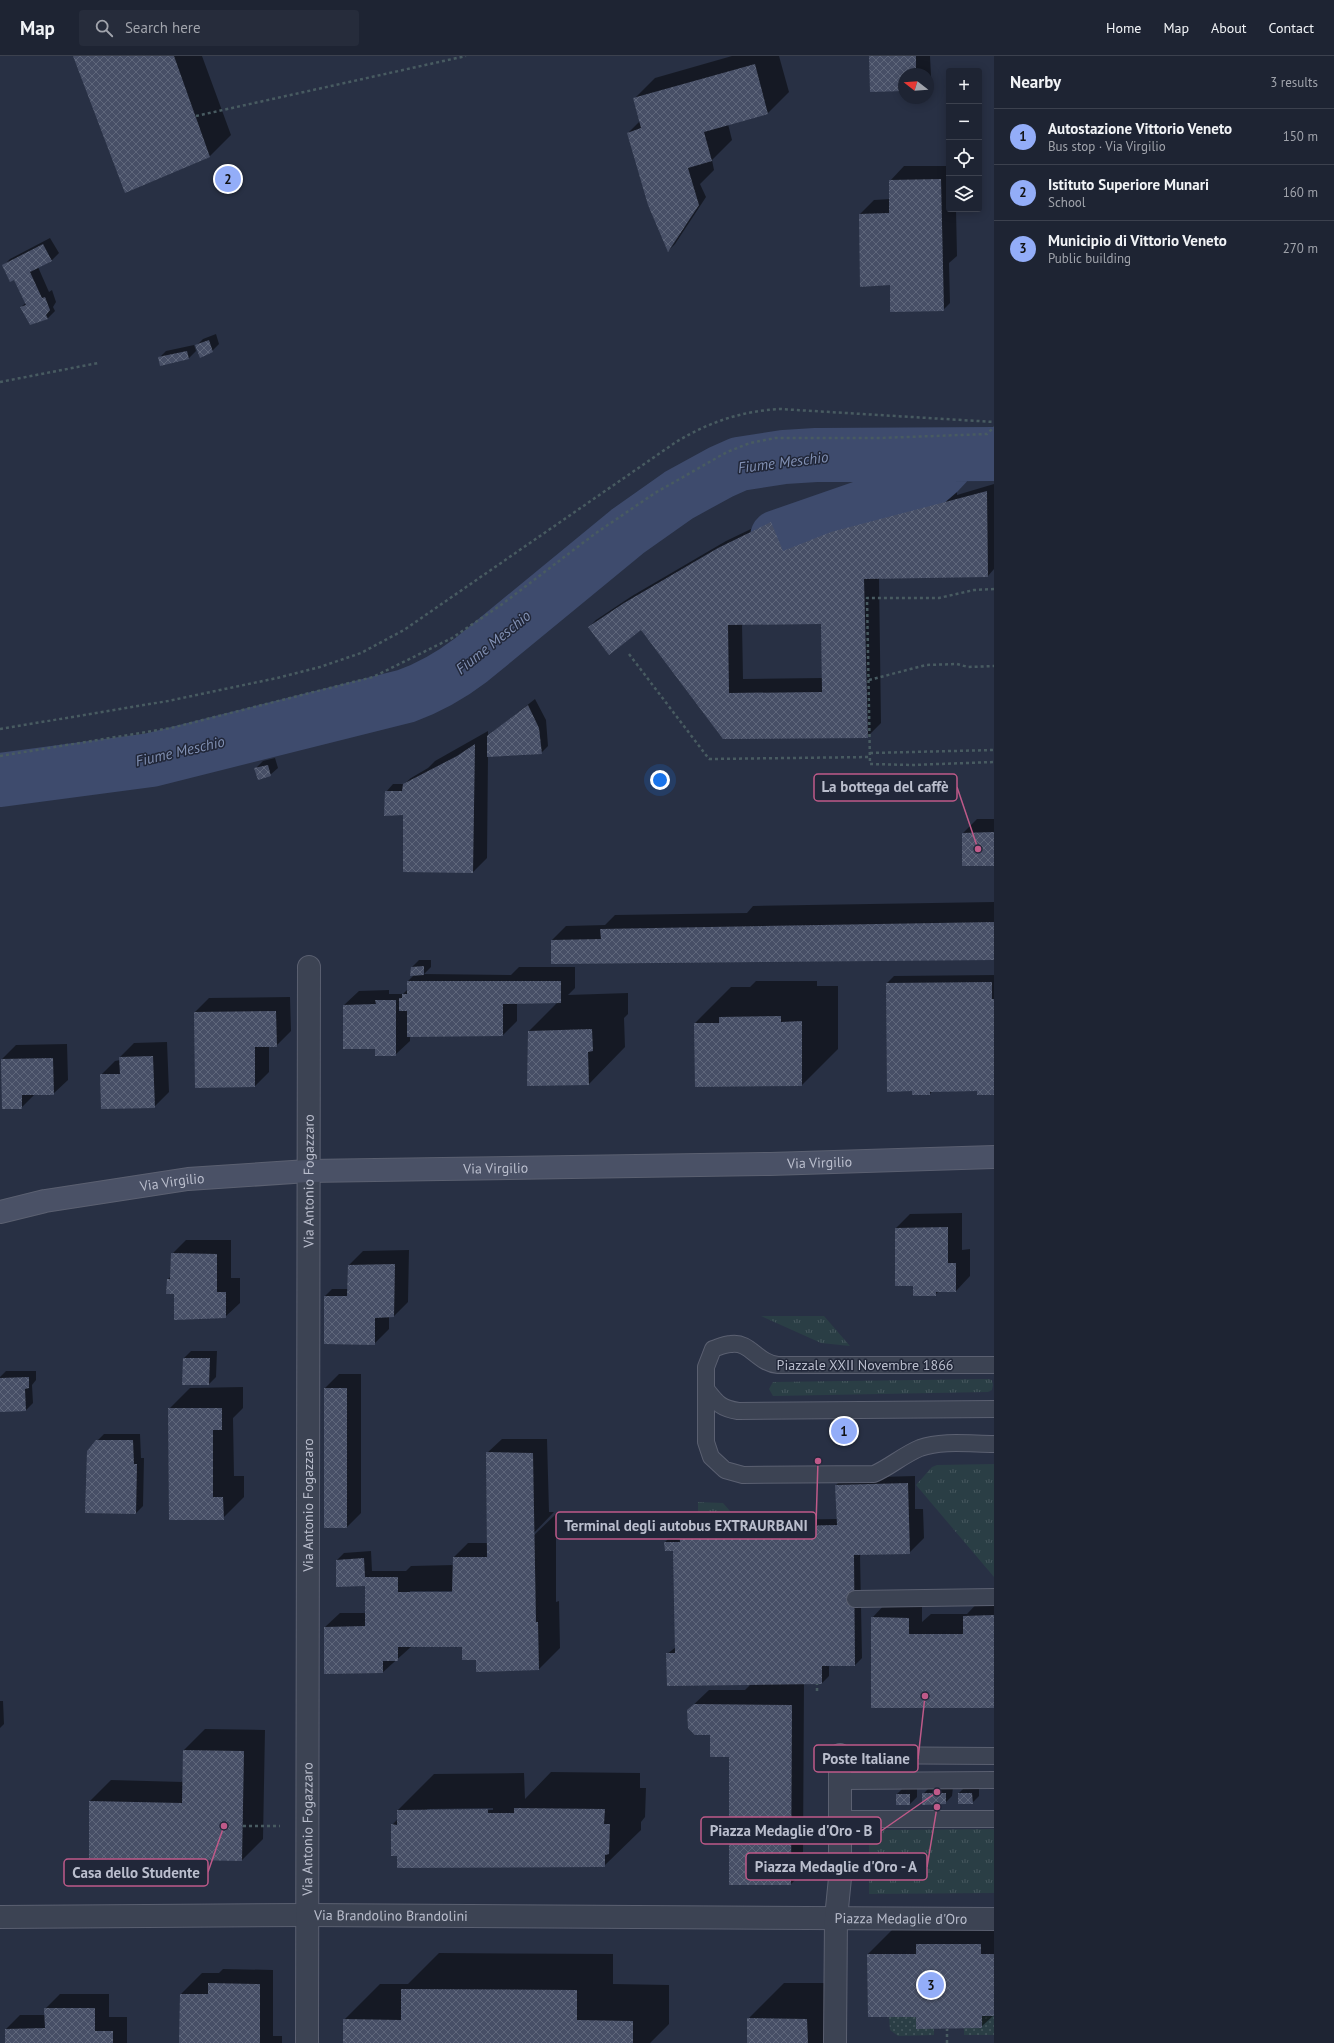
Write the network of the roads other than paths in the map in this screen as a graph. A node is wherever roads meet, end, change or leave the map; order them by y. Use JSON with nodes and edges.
{"nodes":[{"id":1,"x":309,"y":967,"type":"dead end"},
{"id":2,"x":994,"y":1157,"type":"edge"},
{"id":3,"x":308,"y":1171,"type":"junction"},
{"id":4,"x":0,"y":1212,"type":"edge"},
{"id":5,"x":994,"y":1365,"type":"edge"},
{"id":6,"x":706,"y":1390,"type":"junction"},
{"id":7,"x":994,"y":1409,"type":"edge"},
{"id":8,"x":994,"y":1444,"type":"edge"},
{"id":9,"x":994,"y":1597,"type":"edge"},
{"id":10,"x":855,"y":1598,"type":"dead end"},
{"id":11,"x":840,"y":1755,"type":"joint"},
{"id":12,"x":994,"y":1756,"type":"edge"},
{"id":13,"x":994,"y":1780,"type":"edge"},
{"id":14,"x":840,"y":1781,"type":"junction"},
{"id":15,"x":840,"y":1819,"type":"junction"},
{"id":16,"x":994,"y":1819,"type":"edge"},
{"id":17,"x":307,"y":1915,"type":"junction"},
{"id":18,"x":0,"y":1917,"type":"edge"},
{"id":19,"x":836,"y":1918,"type":"junction"},
{"id":20,"x":994,"y":1919,"type":"edge"},
{"id":21,"x":307,"y":2043,"type":"edge"},
{"id":22,"x":835,"y":2043,"type":"edge"}],
"edges":[{"from":1,"to":3,"type":"street","name":"Via Antonio Fogazzaro"},
{"from":2,"to":3,"type":"main road","name":"Via Virgilio"},
{"from":3,"to":4,"type":"main road","name":"Via Virgilio"},
{"from":3,"to":17,"type":"street","name":"Via Antonio Fogazzaro"},
{"from":5,"to":6,"type":"lane","name":"Piazzale XXII Novembre 1866"},
{"from":6,"to":7,"type":"lane"},
{"from":6,"to":8,"type":"lane","name":"Piazzale XXII Novembre 1866"},
{"from":9,"to":10,"type":"lane"},
{"from":11,"to":12,"type":"lane","name":"Piazza Medaglie d'Oro"},
{"from":11,"to":14,"type":"street","name":"Piazza Medaglie d'Oro"},
{"from":13,"to":14,"type":"lane"},
{"from":14,"to":15,"type":"street","name":"Piazza Medaglie d'Oro"},
{"from":15,"to":16,"type":"lane"},
{"from":15,"to":19,"type":"street","name":"Piazza Medaglie d'Oro"},
{"from":17,"to":18,"type":"street","name":"Via Brandolino Brandolini"},
{"from":17,"to":19,"type":"street","name":"Via Brandolino Brandolini"},
{"from":17,"to":21,"type":"street","name":"Via Antonio Fogazzaro"},
{"from":19,"to":20,"type":"street","name":"Piazza Medaglie d'Oro"},
{"from":19,"to":22,"type":"street"}]}
